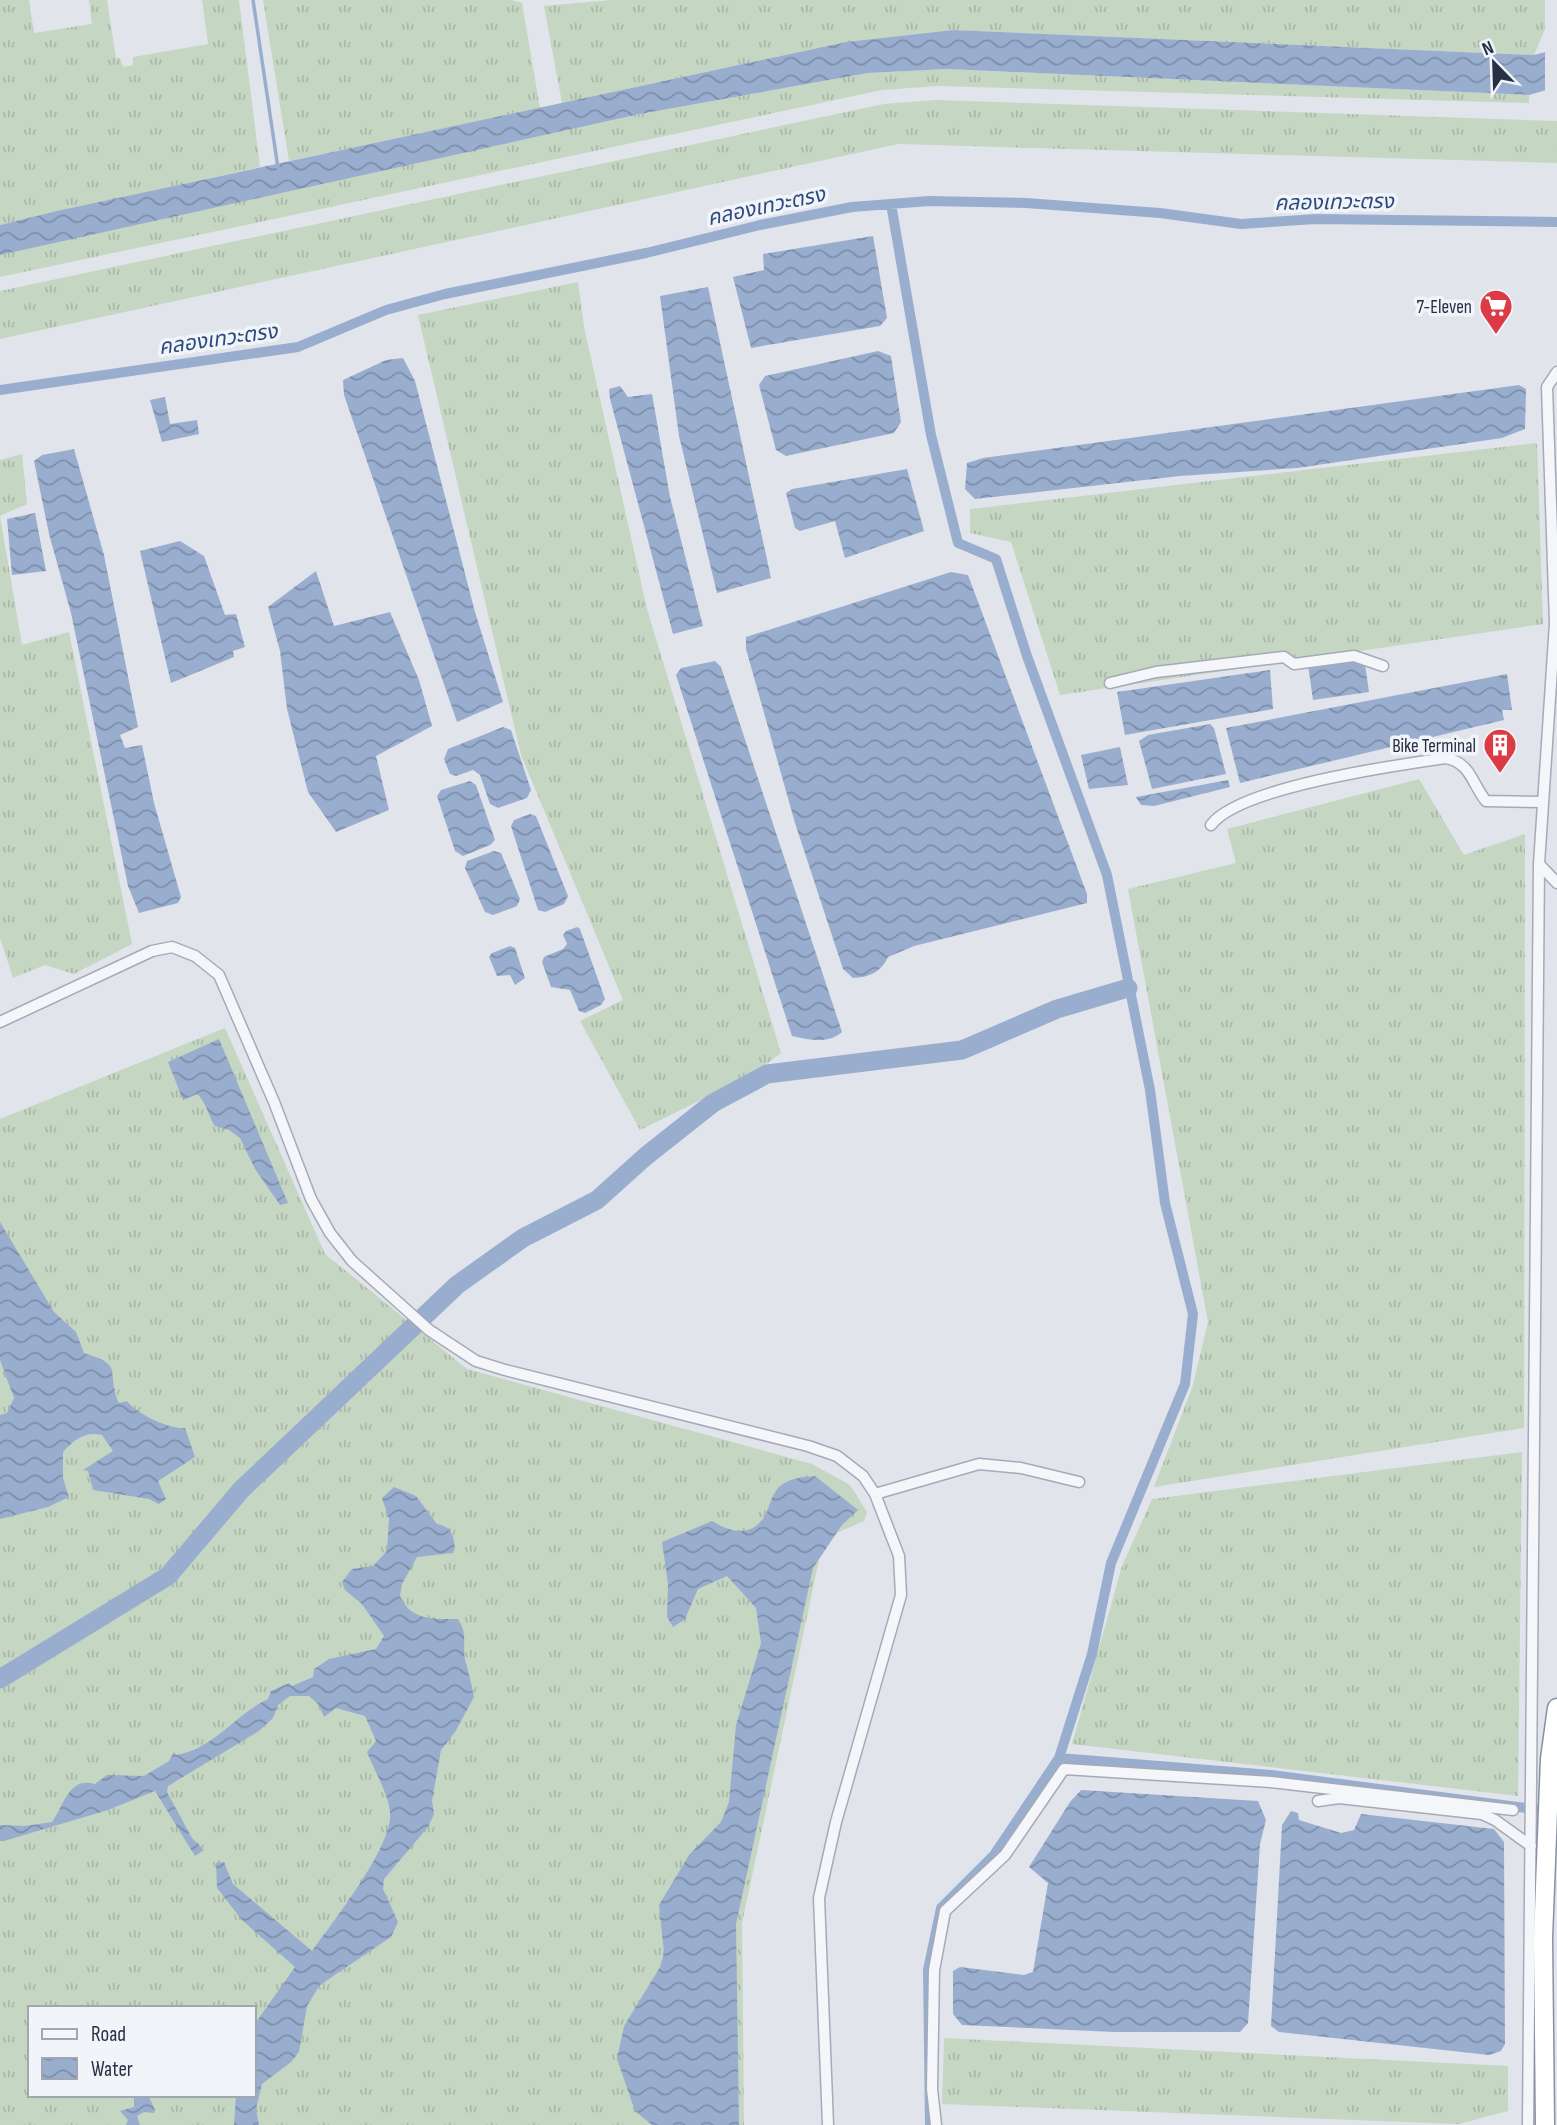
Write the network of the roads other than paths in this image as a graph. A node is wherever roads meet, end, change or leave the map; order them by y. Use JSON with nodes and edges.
{"nodes":[{"id":1,"x":1557,"y":372,"type":"edge"},
{"id":2,"x":1383,"y":666,"type":"dead end"},
{"id":3,"x":1111,"y":683,"type":"dead end"},
{"id":4,"x":1542,"y":802,"type":"junction"},
{"id":5,"x":1211,"y":825,"type":"dead end"},
{"id":6,"x":1539,"y":864,"type":"junction"},
{"id":7,"x":1557,"y":883,"type":"edge"},
{"id":8,"x":0,"y":1022,"type":"edge"},
{"id":9,"x":1079,"y":1482,"type":"dead end"},
{"id":10,"x":875,"y":1494,"type":"junction"},
{"id":11,"x":1557,"y":1708,"type":"edge"},
{"id":12,"x":1540,"y":1794,"type":"junction"},
{"id":13,"x":1318,"y":1801,"type":"dead end"},
{"id":14,"x":1513,"y":1810,"type":"dead end"},
{"id":15,"x":1539,"y":1829,"type":"junction"},
{"id":16,"x":1531,"y":1846,"type":"junction"},
{"id":17,"x":828,"y":2125,"type":"edge"},
{"id":18,"x":936,"y":2125,"type":"edge"},
{"id":19,"x":1528,"y":2125,"type":"edge"},
{"id":20,"x":1545,"y":2125,"type":"edge"}],
"edges":[{"from":1,"to":4,"type":"street"},
{"from":2,"to":3,"type":"street"},
{"from":4,"to":5,"type":"street"},
{"from":4,"to":6,"type":"street"},
{"from":6,"to":7,"type":"street"},
{"from":6,"to":12,"type":"street"},
{"from":8,"to":10,"type":"street"},
{"from":9,"to":10,"type":"street"},
{"from":10,"to":17,"type":"street"},
{"from":11,"to":12,"type":"highway"},
{"from":12,"to":15,"type":"highway"},
{"from":13,"to":16,"type":"street"},
{"from":14,"to":18,"type":"street"},
{"from":15,"to":16,"type":"street"},
{"from":15,"to":20,"type":"highway"},
{"from":16,"to":19,"type":"street"}]}
